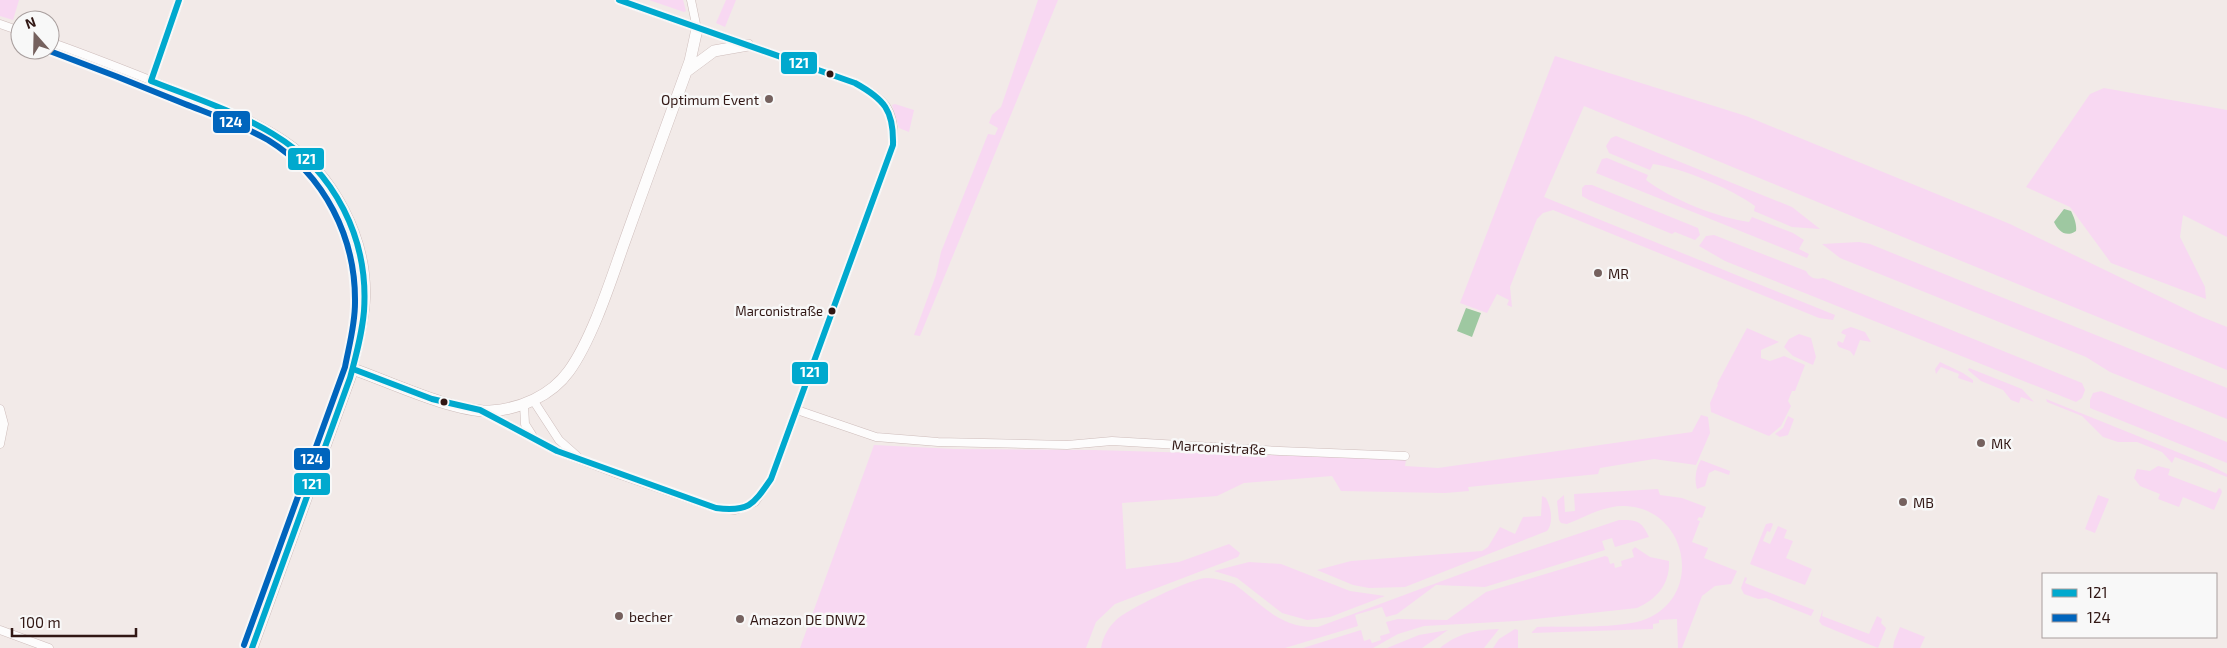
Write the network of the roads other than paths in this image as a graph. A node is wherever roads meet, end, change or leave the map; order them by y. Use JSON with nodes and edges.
{"nodes":[{"id":1,"x":179,"y":0,"type":"edge"},
{"id":2,"x":619,"y":0,"type":"edge"},
{"id":3,"x":691,"y":0,"type":"edge"},
{"id":4,"x":697,"y":29,"type":"junction"},
{"id":5,"x":748,"y":45,"type":"junction"},
{"id":6,"x":60,"y":46,"type":"edge"},
{"id":7,"x":686,"y":72,"type":"junction"},
{"id":8,"x":151,"y":80,"type":"junction"},
{"id":9,"x":353,"y":369,"type":"junction"},
{"id":10,"x":528,"y":402,"type":"junction"},
{"id":11,"x":0,"y":409,"type":"edge"},
{"id":12,"x":480,"y":410,"type":"junction"},
{"id":13,"x":797,"y":410,"type":"junction"},
{"id":14,"x":534,"y":438,"type":"junction"},
{"id":15,"x":0,"y":444,"type":"edge"},
{"id":16,"x":1405,"y":456,"type":"dead end"},
{"id":17,"x":583,"y":460,"type":"junction"},
{"id":18,"x":0,"y":630,"type":"edge"},
{"id":19,"x":49,"y":648,"type":"edge"},
{"id":20,"x":252,"y":648,"type":"edge"}],
"edges":[{"from":1,"to":8,"type":"street"},
{"from":2,"to":4,"type":"street"},
{"from":3,"to":4,"type":"street"},
{"from":4,"to":5,"type":"street"},
{"from":4,"to":7,"type":"street"},
{"from":5,"to":7,"type":"street"},
{"from":5,"to":13,"type":"street"},
{"from":6,"to":8,"type":"street"},
{"from":7,"to":10,"type":"street"},
{"from":8,"to":9,"type":"street"},
{"from":9,"to":12,"type":"street"},
{"from":9,"to":20,"type":"street"},
{"from":10,"to":12,"type":"street"},
{"from":10,"to":14,"type":"street"},
{"from":10,"to":17,"type":"street"},
{"from":11,"to":15,"type":"street"},
{"from":12,"to":14,"type":"street"},
{"from":13,"to":16,"type":"street","name":"Marconistraße"},
{"from":13,"to":17,"type":"street"},
{"from":14,"to":17,"type":"street"},
{"from":18,"to":19,"type":"street"}]}
